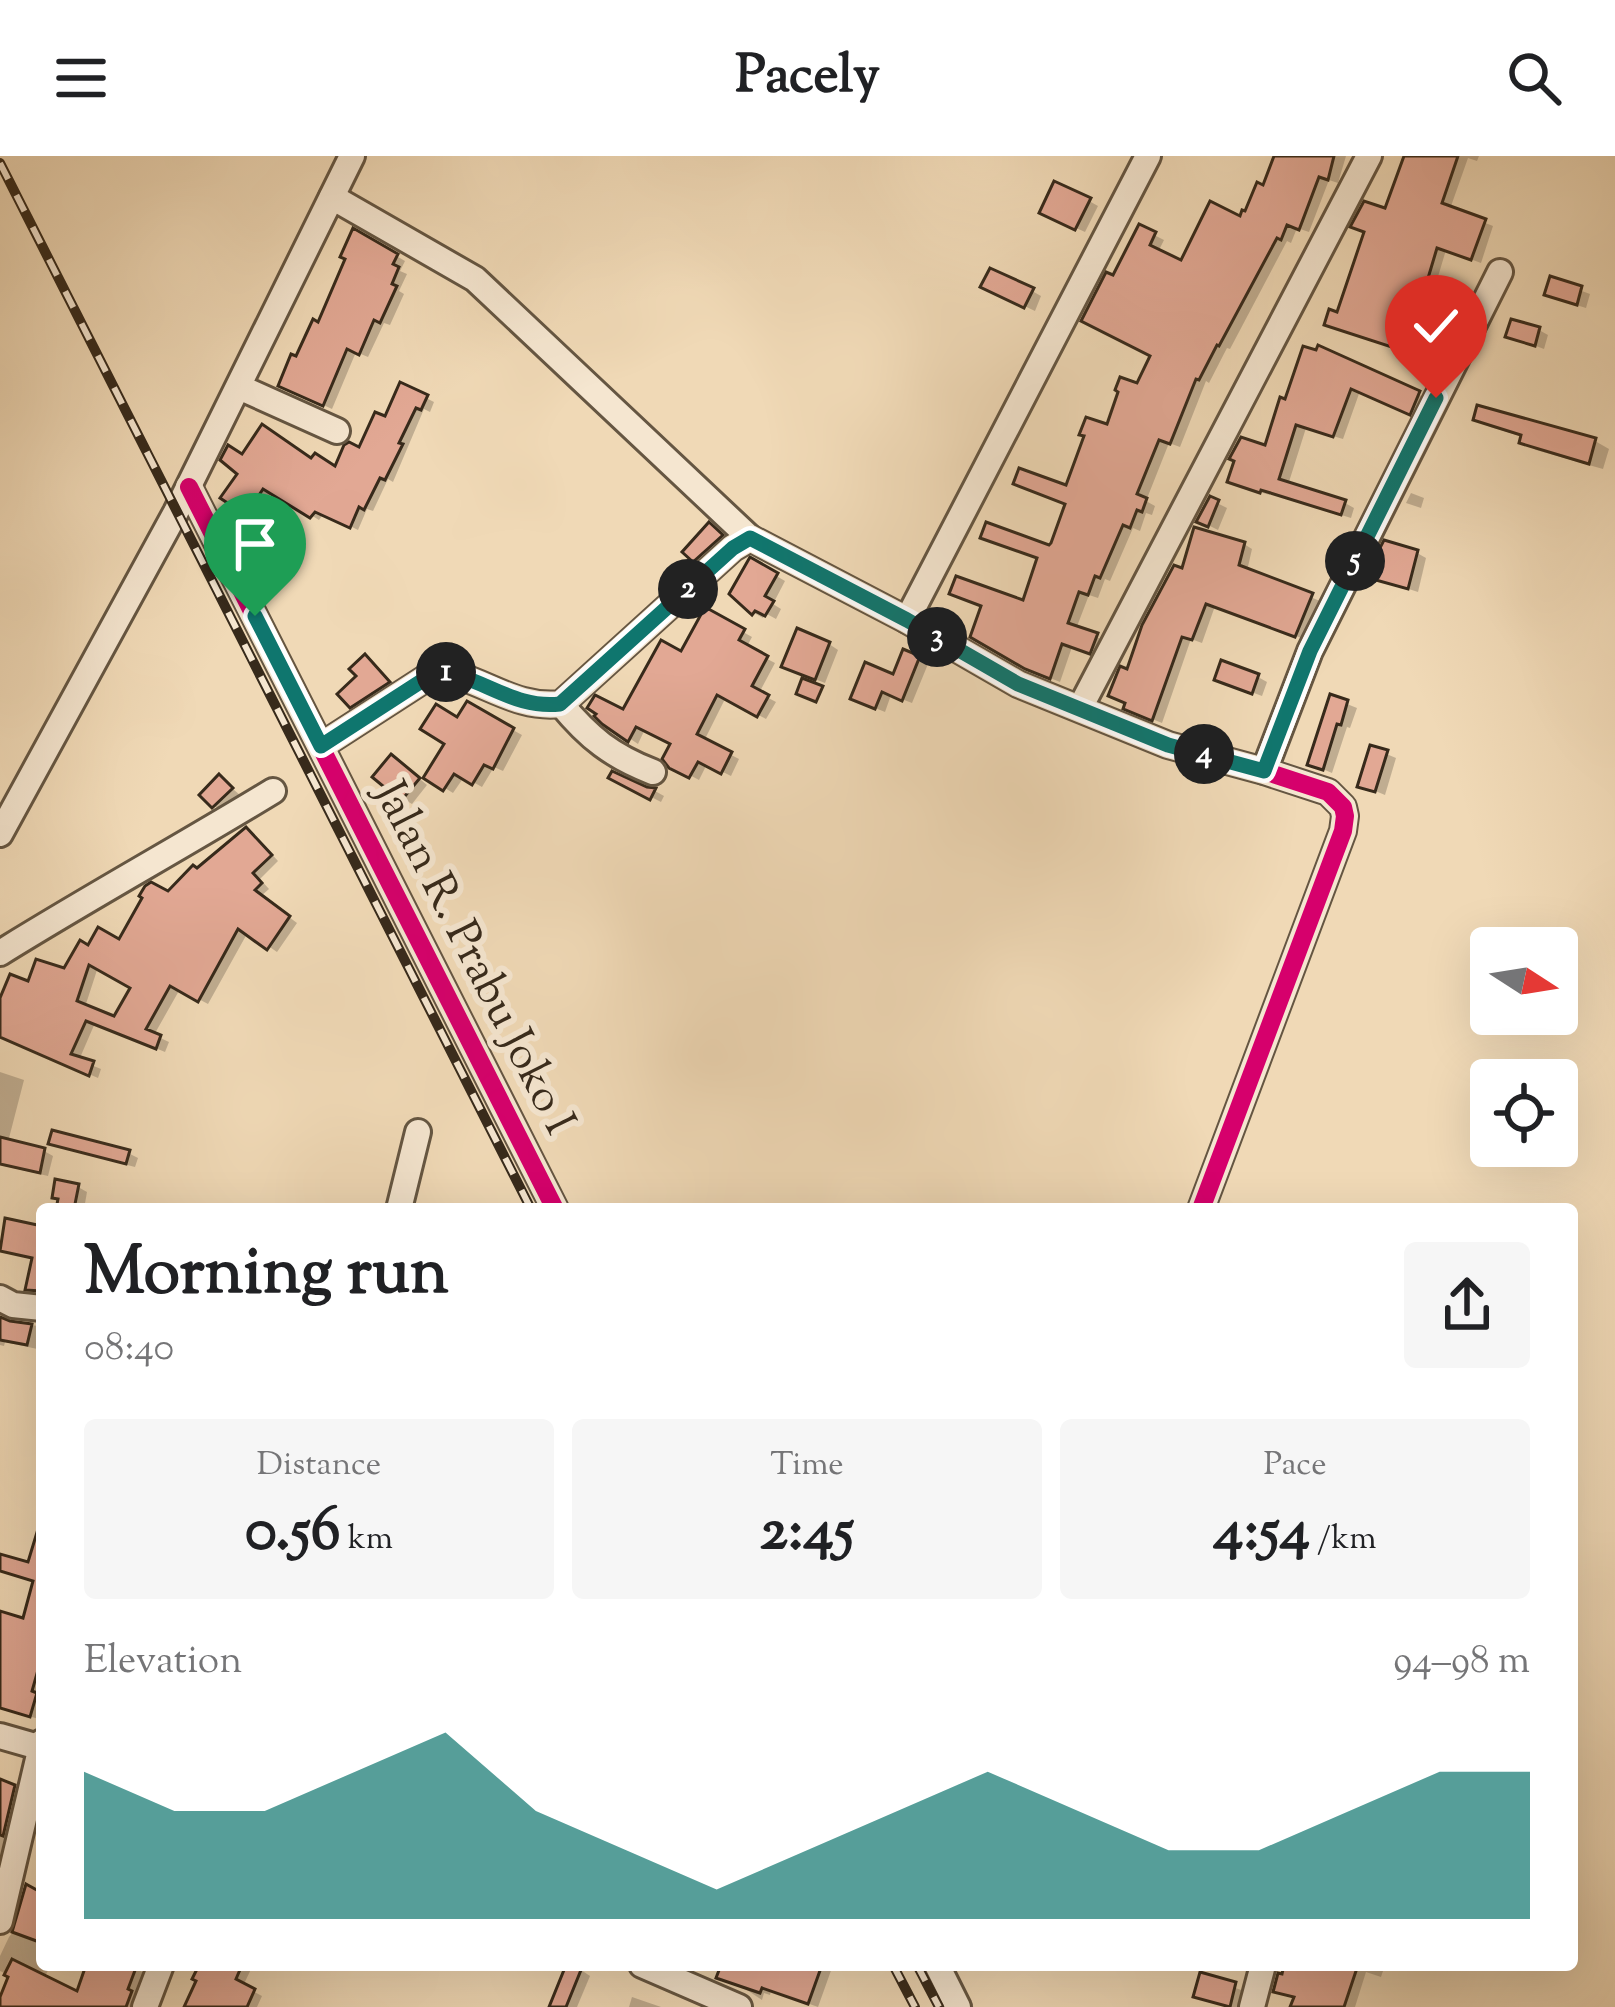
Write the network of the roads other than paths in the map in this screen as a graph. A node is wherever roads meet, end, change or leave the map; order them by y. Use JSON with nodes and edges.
{"nodes":[{"id":1,"x":352,"y":156,"type":"edge"},
{"id":2,"x":1148,"y":156,"type":"edge"},
{"id":3,"x":1369,"y":156,"type":"edge"},
{"id":4,"x":332,"y":197,"type":"junction"},
{"id":5,"x":1500,"y":272,"type":"dead end"},
{"id":6,"x":239,"y":387,"type":"junction"},
{"id":7,"x":337,"y":431,"type":"dead end"},
{"id":8,"x":189,"y":487,"type":"junction"},
{"id":9,"x":750,"y":538,"type":"junction"},
{"id":10,"x":907,"y":620,"type":"junction"},
{"id":11,"x":560,"y":704,"type":"junction"},
{"id":12,"x":1080,"y":708,"type":"junction"},
{"id":13,"x":321,"y":746,"type":"junction"},
{"id":14,"x":1264,"y":771,"type":"junction"},
{"id":15,"x":653,"y":772,"type":"dead end"},
{"id":16,"x":274,"y":790,"type":"dead end"},
{"id":17,"x":0,"y":833,"type":"edge"},
{"id":18,"x":0,"y":953,"type":"edge"},
{"id":19,"x":418,"y":1132,"type":"dead end"},
{"id":20,"x":400,"y":1203,"type":"edge"},
{"id":21,"x":552,"y":1203,"type":"edge"},
{"id":22,"x":1203,"y":1203,"type":"edge"},
{"id":23,"x":0,"y":1298,"type":"edge"},
{"id":24,"x":36,"y":1307,"type":"edge"},
{"id":25,"x":0,"y":1736,"type":"edge"},
{"id":26,"x":36,"y":1745,"type":"edge"},
{"id":27,"x":36,"y":1771,"type":"edge"},
{"id":28,"x":0,"y":1921,"type":"edge"},
{"id":29,"x":159,"y":1971,"type":"edge"},
{"id":30,"x":655,"y":1971,"type":"edge"},
{"id":31,"x":940,"y":1971,"type":"edge"},
{"id":32,"x":1261,"y":1971,"type":"edge"},
{"id":33,"x":726,"y":2004,"type":"edge"},
{"id":34,"x":145,"y":2007,"type":"edge"},
{"id":35,"x":958,"y":2007,"type":"edge"},
{"id":36,"x":1252,"y":2007,"type":"edge"}],
"edges":[{"from":1,"to":4,"type":"street"},
{"from":2,"to":10,"type":"street"},
{"from":3,"to":12,"type":"street"},
{"from":4,"to":6,"type":"street"},
{"from":4,"to":9,"type":"street"},
{"from":5,"to":14,"type":"street"},
{"from":6,"to":7,"type":"street"},
{"from":6,"to":8,"type":"street"},
{"from":8,"to":13,"type":"street","name":"Jalan R. Prabu Joko I"},
{"from":8,"to":17,"type":"street"},
{"from":9,"to":10,"type":"street"},
{"from":9,"to":11,"type":"street"},
{"from":10,"to":12,"type":"street"},
{"from":11,"to":13,"type":"street"},
{"from":11,"to":15,"type":"street"},
{"from":12,"to":14,"type":"street"},
{"from":13,"to":21,"type":"street","name":"Jalan R. Prabu Joko I"},
{"from":14,"to":22,"type":"street"},
{"from":16,"to":18,"type":"street"},
{"from":19,"to":20,"type":"street"},
{"from":23,"to":24,"type":"street"},
{"from":25,"to":26,"type":"street"},
{"from":27,"to":28,"type":"street"},
{"from":29,"to":34,"type":"street"},
{"from":30,"to":33,"type":"street"},
{"from":31,"to":35,"type":"street"},
{"from":32,"to":36,"type":"street"}]}
